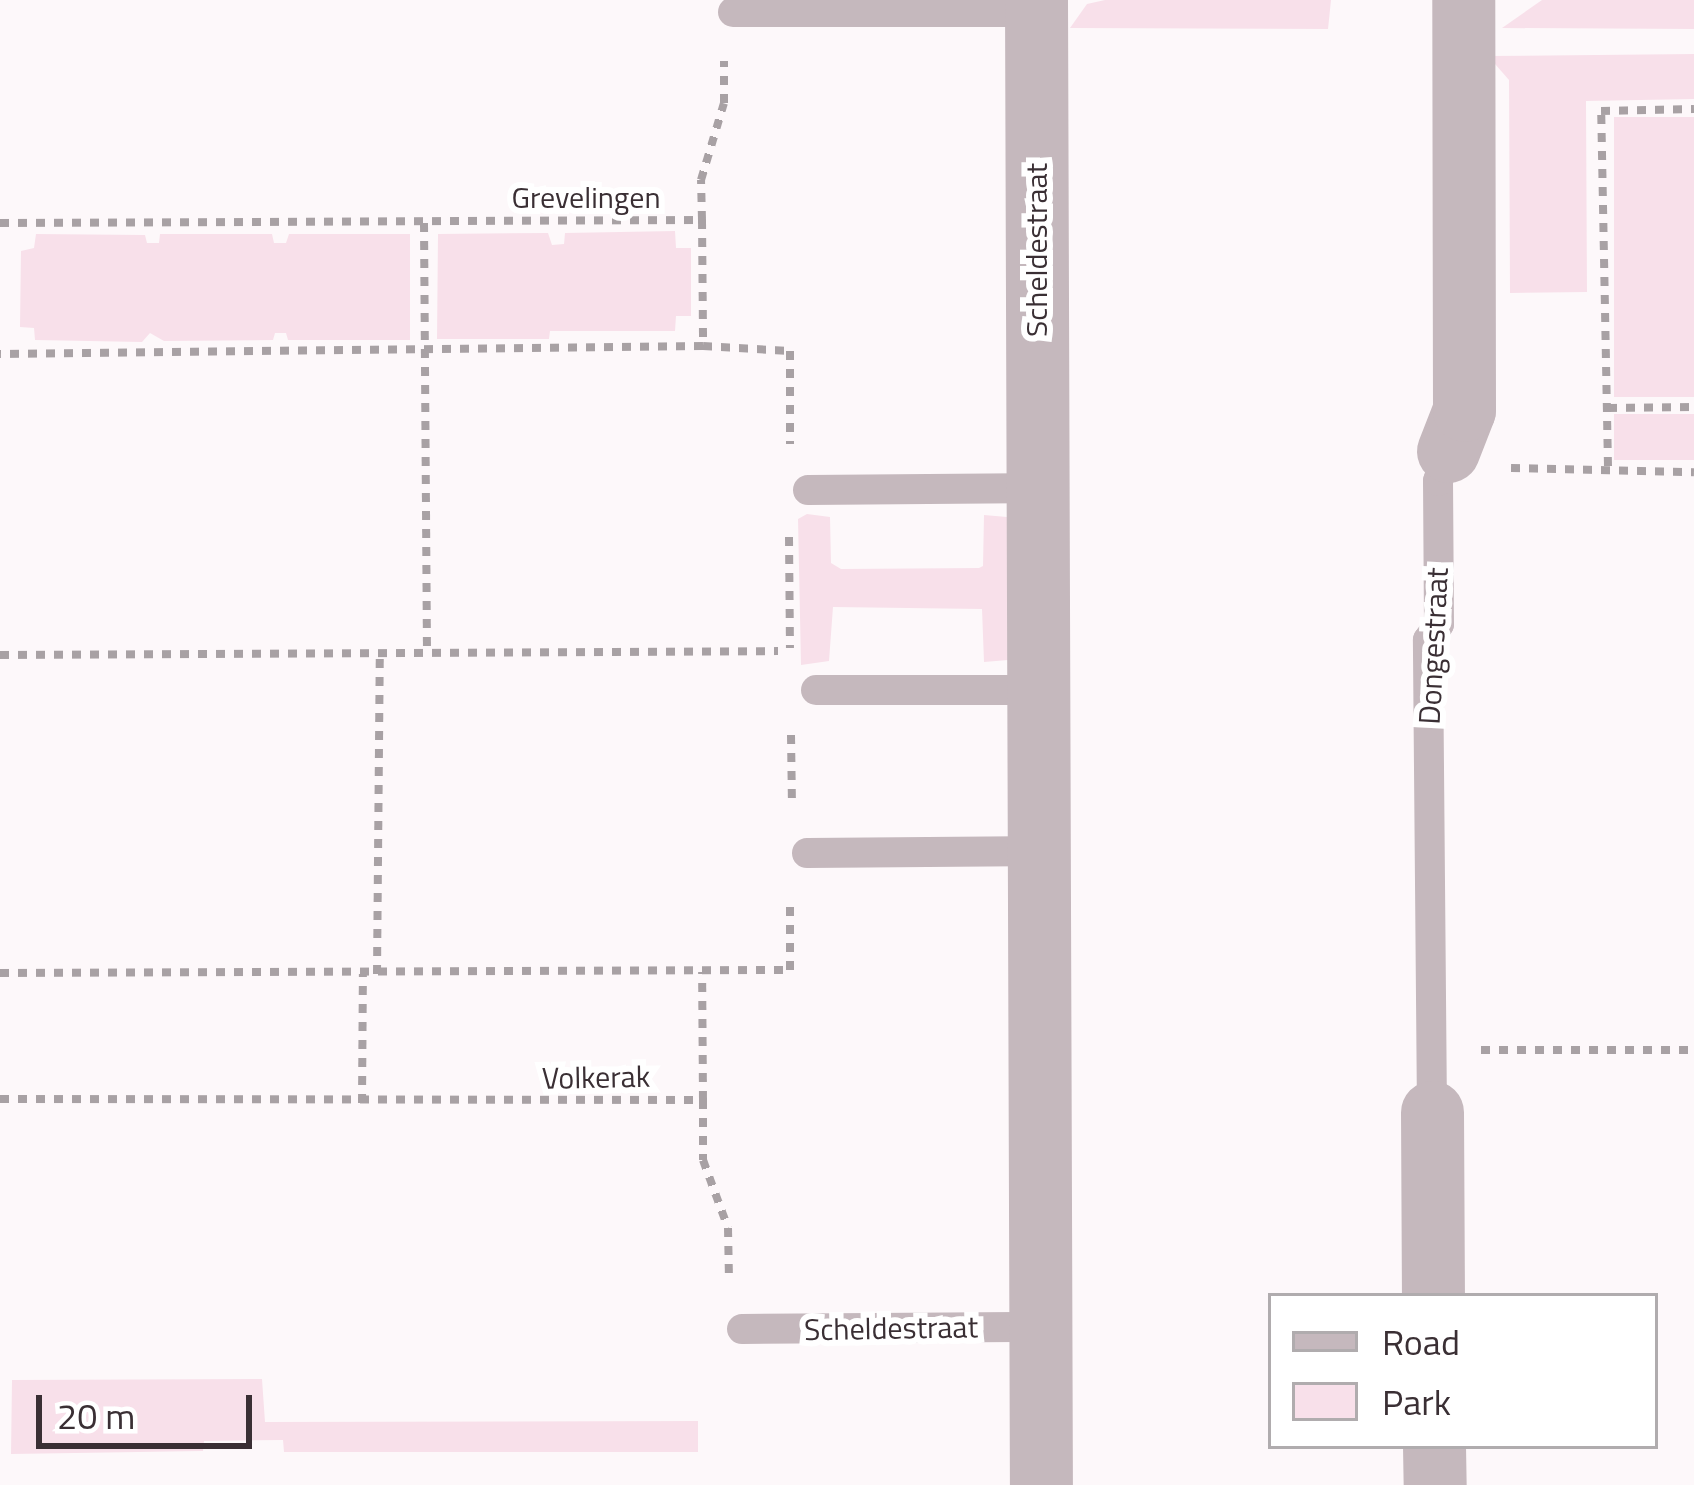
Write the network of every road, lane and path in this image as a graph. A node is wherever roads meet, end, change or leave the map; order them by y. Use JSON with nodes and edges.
{"nodes":[{"id":1,"x":1463,"y":0,"type":"edge"},
{"id":2,"x":1036,"y":6,"type":"edge"},
{"id":3,"x":734,"y":12,"type":"dead end"},
{"id":4,"x":724,"y":57,"type":"dead end"},
{"id":5,"x":1694,"y":109,"type":"edge"},
{"id":6,"x":702,"y":220,"type":"junction"},
{"id":7,"x":0,"y":223,"type":"edge"},
{"id":8,"x":424,"y":223,"type":"junction"},
{"id":9,"x":703,"y":346,"type":"junction"},
{"id":10,"x":424,"y":352,"type":"junction"},
{"id":11,"x":0,"y":354,"type":"edge"},
{"id":12,"x":1694,"y":407,"type":"edge"},
{"id":13,"x":1608,"y":408,"type":"junction"},
{"id":14,"x":1444,"y":459,"type":"junction"},
{"id":15,"x":1608,"y":466,"type":"junction"},
{"id":16,"x":1694,"y":472,"type":"edge"},
{"id":17,"x":799,"y":479,"type":"joint"},
{"id":18,"x":1037,"y":488,"type":"junction"},
{"id":19,"x":789,"y":523,"type":"dead end"},
{"id":20,"x":779,"y":652,"type":"dead end"},
{"id":21,"x":380,"y":653,"type":"junction"},
{"id":22,"x":427,"y":653,"type":"junction"},
{"id":23,"x":0,"y":655,"type":"edge"},
{"id":24,"x":790,"y":664,"type":"dead end"},
{"id":25,"x":816,"y":690,"type":"dead end"},
{"id":26,"x":1039,"y":690,"type":"junction"},
{"id":27,"x":791,"y":718,"type":"dead end"},
{"id":28,"x":792,"y":821,"type":"dead end"},
{"id":29,"x":1038,"y":851,"type":"junction"},
{"id":30,"x":807,"y":853,"type":"dead end"},
{"id":31,"x":790,"y":895,"type":"dead end"},
{"id":32,"x":702,"y":972,"type":"junction"},
{"id":33,"x":0,"y":973,"type":"edge"},
{"id":34,"x":363,"y":974,"type":"junction"},
{"id":35,"x":377,"y":974,"type":"junction"},
{"id":36,"x":1470,"y":1050,"type":"dead end"},
{"id":37,"x":1694,"y":1050,"type":"edge"},
{"id":38,"x":0,"y":1099,"type":"edge"},
{"id":39,"x":703,"y":1100,"type":"junction"},
{"id":40,"x":362,"y":1103,"type":"junction"},
{"id":41,"x":1432,"y":1112,"type":"joint"},
{"id":42,"x":729,"y":1284,"type":"dead end"},
{"id":43,"x":1433,"y":1293,"type":"edge"},
{"id":44,"x":1040,"y":1327,"type":"junction"},
{"id":45,"x":742,"y":1329,"type":"dead end"},
{"id":46,"x":1434,"y":1449,"type":"edge"},
{"id":47,"x":1040,"y":1485,"type":"edge"},
{"id":48,"x":1435,"y":1485,"type":"edge"}],
"edges":[{"from":1,"to":14,"type":"street","name":"Dongestraat"},
{"from":2,"to":3,"type":"lane","name":"Scheldestraat"},
{"from":2,"to":18,"type":"street","name":"Scheldestraat"},
{"from":4,"to":6,"type":"path"},
{"from":5,"to":13,"type":"path"},
{"from":6,"to":8,"type":"path","name":"Grevelingen"},
{"from":6,"to":9,"type":"path","name":"Grevelingen"},
{"from":7,"to":8,"type":"path","name":"Grevelingen"},
{"from":8,"to":10,"type":"path"},
{"from":9,"to":10,"type":"path"},
{"from":9,"to":17,"type":"path"},
{"from":10,"to":11,"type":"path"},
{"from":10,"to":22,"type":"path"},
{"from":12,"to":13,"type":"path"},
{"from":13,"to":15,"type":"path"},
{"from":14,"to":15,"type":"path"},
{"from":14,"to":41,"type":"lane","name":"Dongestraat"},
{"from":15,"to":16,"type":"path"},
{"from":17,"to":18,"type":"lane"},
{"from":18,"to":26,"type":"street","name":"Scheldestraat"},
{"from":19,"to":24,"type":"path"},
{"from":20,"to":22,"type":"path"},
{"from":21,"to":22,"type":"path"},
{"from":21,"to":23,"type":"path"},
{"from":21,"to":35,"type":"path"},
{"from":25,"to":26,"type":"lane"},
{"from":26,"to":29,"type":"street","name":"Scheldestraat"},
{"from":27,"to":28,"type":"path"},
{"from":29,"to":30,"type":"lane"},
{"from":29,"to":44,"type":"street","name":"Scheldestraat"},
{"from":31,"to":32,"type":"path"},
{"from":32,"to":35,"type":"path"},
{"from":32,"to":39,"type":"path"},
{"from":33,"to":34,"type":"path"},
{"from":34,"to":35,"type":"path"},
{"from":34,"to":40,"type":"path"},
{"from":36,"to":37,"type":"path"},
{"from":38,"to":40,"type":"path","name":"Volkerak"},
{"from":39,"to":40,"type":"path","name":"Volkerak"},
{"from":39,"to":42,"type":"path"},
{"from":41,"to":43,"type":"street","name":"Dongestraat"},
{"from":44,"to":45,"type":"lane","name":"Scheldestraat"},
{"from":44,"to":47,"type":"street","name":"Scheldestraat"},
{"from":46,"to":48,"type":"street"}]}
